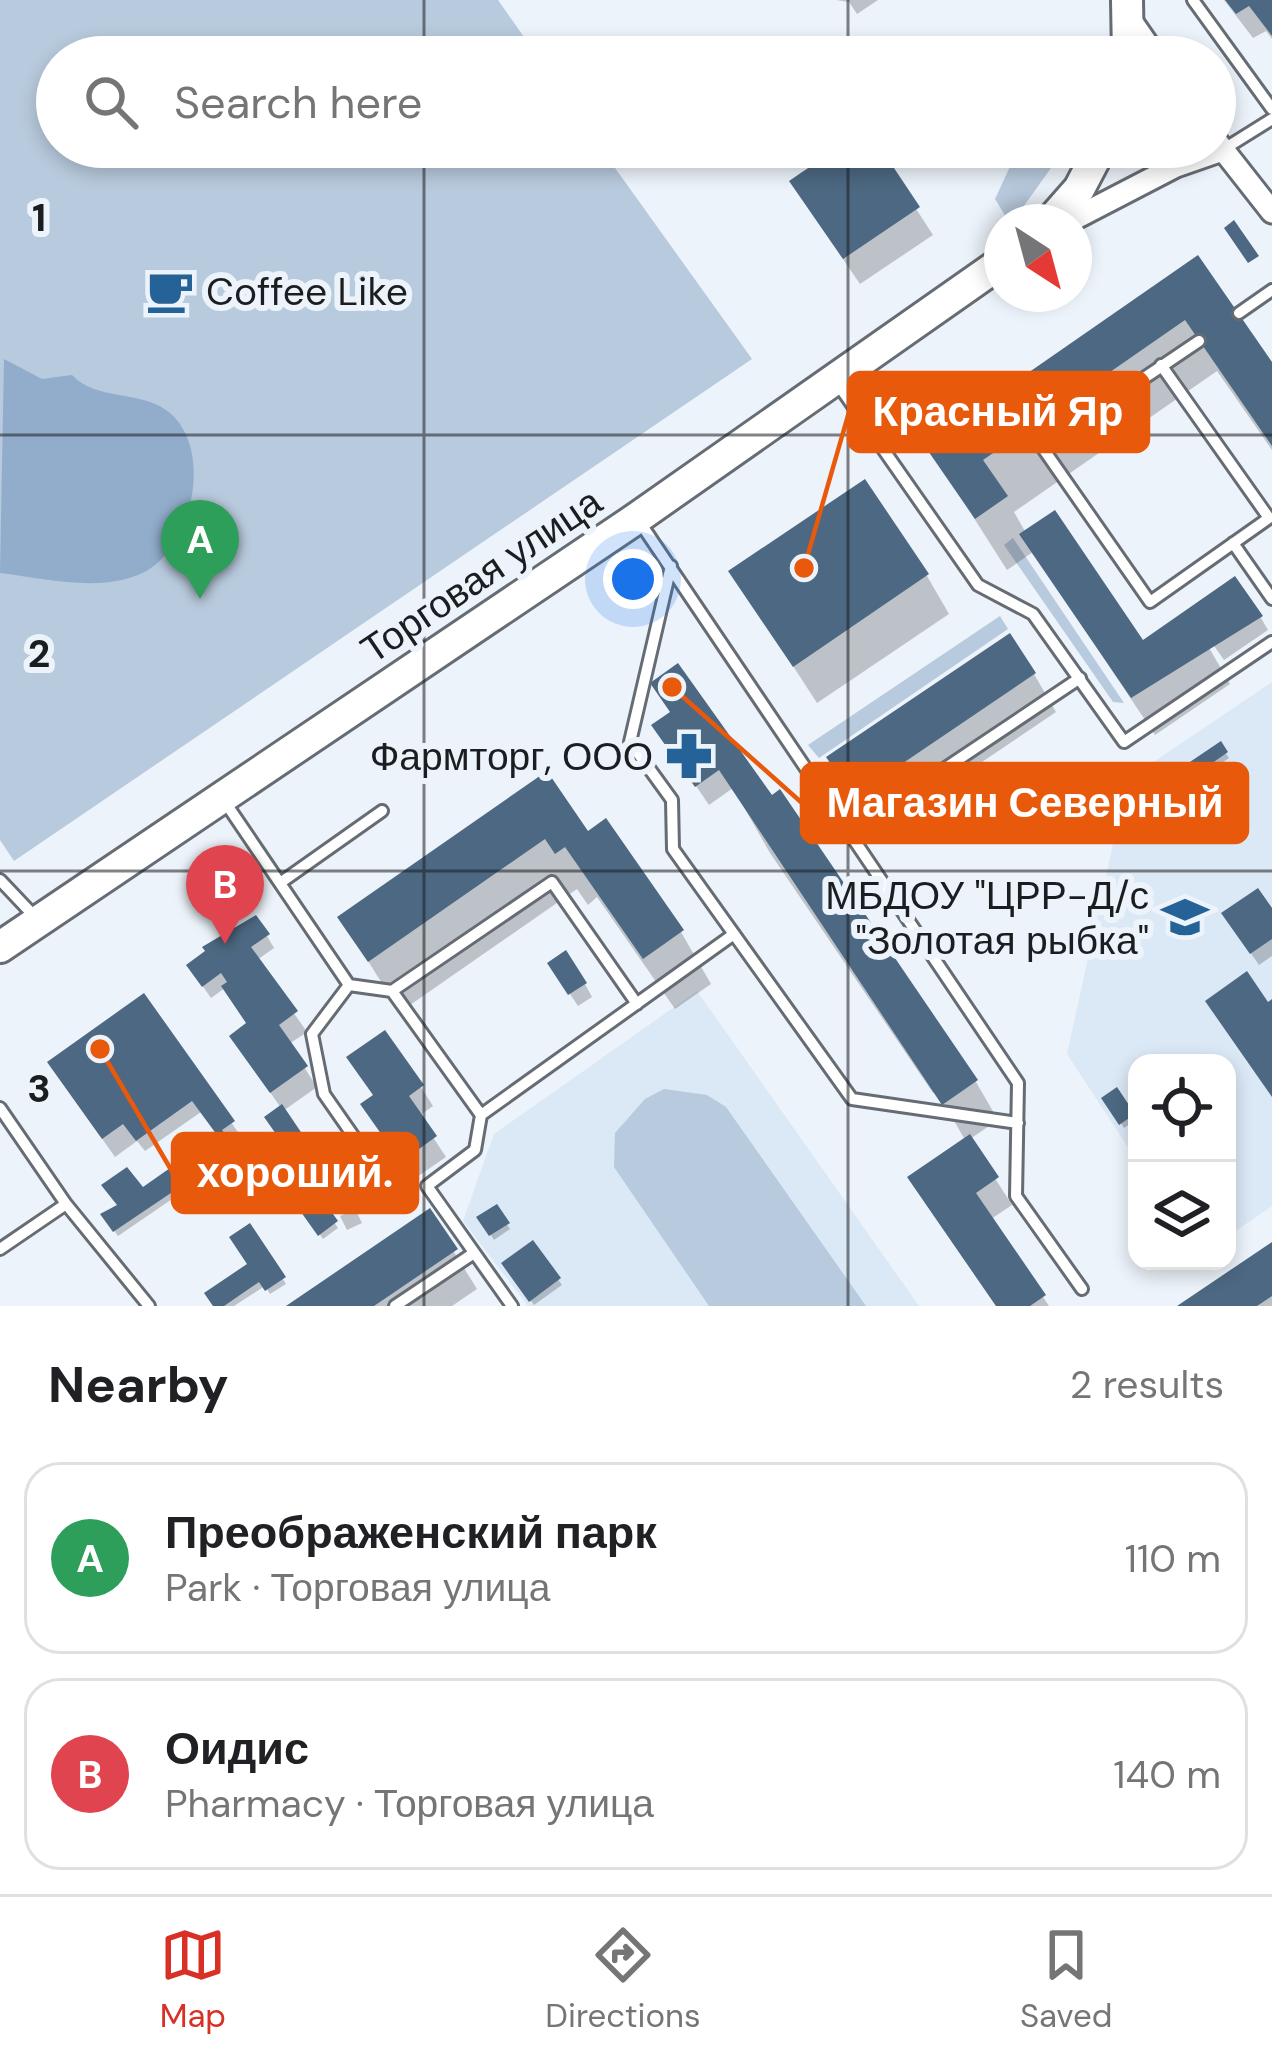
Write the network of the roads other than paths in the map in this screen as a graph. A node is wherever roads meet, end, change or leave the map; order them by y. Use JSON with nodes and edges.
{"nodes":[{"id":1,"x":1193,"y":0,"type":"edge"},
{"id":2,"x":1127,"y":8,"type":"edge"},
{"id":3,"x":1144,"y":36,"type":"edge"},
{"id":4,"x":1219,"y":36,"type":"edge"},
{"id":5,"x":1236,"y":59,"type":"edge"},
{"id":6,"x":1272,"y":109,"type":"edge"},
{"id":7,"x":1272,"y":118,"type":"edge"},
{"id":8,"x":1236,"y":135,"type":"edge"},
{"id":9,"x":1236,"y":167,"type":"edge"},
{"id":10,"x":1090,"y":168,"type":"edge"},
{"id":11,"x":1172,"y":168,"type":"edge"},
{"id":12,"x":1066,"y":204,"type":"edge"},
{"id":13,"x":1092,"y":210,"type":"edge"},
{"id":14,"x":1272,"y":212,"type":"edge"},
{"id":15,"x":984,"y":274,"type":"edge"},
{"id":16,"x":1272,"y":290,"type":"edge"},
{"id":17,"x":1239,"y":314,"type":"dead end"},
{"id":18,"x":1199,"y":341,"type":"dead end"},
{"id":19,"x":1161,"y":365,"type":"junction"},
{"id":20,"x":834,"y":378,"type":"junction"},
{"id":21,"x":638,"y":518,"type":"junction"},
{"id":22,"x":1233,"y":543,"type":"junction"},
{"id":23,"x":670,"y":566,"type":"junction"},
{"id":24,"x":1272,"y":599,"type":"edge"},
{"id":25,"x":1272,"y":642,"type":"edge"},
{"id":26,"x":1080,"y":678,"type":"junction"},
{"id":27,"x":221,"y":797,"type":"junction"},
{"id":28,"x":382,"y":812,"type":"dead end"},
{"id":29,"x":847,"y":833,"type":"junction"},
{"id":30,"x":0,"y":880,"type":"edge"},
{"id":31,"x":280,"y":883,"type":"junction"},
{"id":32,"x":39,"y":921,"type":"junction"},
{"id":33,"x":734,"y":934,"type":"junction"},
{"id":34,"x":0,"y":947,"type":"edge"},
{"id":35,"x":349,"y":985,"type":"junction"},
{"id":36,"x":392,"y":991,"type":"junction"},
{"id":37,"x":637,"y":1004,"type":"junction"},
{"id":38,"x":0,"y":1108,"type":"edge"},
{"id":39,"x":481,"y":1115,"type":"junction"},
{"id":40,"x":1018,"y":1123,"type":"junction"},
{"id":41,"x":400,"y":1203,"type":"dead end"},
{"id":42,"x":66,"y":1204,"type":"junction"},
{"id":43,"x":0,"y":1249,"type":"edge"},
{"id":44,"x":474,"y":1253,"type":"junction"},
{"id":45,"x":1082,"y":1289,"type":"dead end"},
{"id":46,"x":149,"y":1306,"type":"edge"},
{"id":47,"x":395,"y":1306,"type":"edge"},
{"id":48,"x":512,"y":1306,"type":"edge"}],
"edges":[{"from":1,"to":4,"type":"lane"},
{"from":2,"to":3,"type":"street"},
{"from":5,"to":6,"type":"lane"},
{"from":7,"to":8,"type":"lane"},
{"from":9,"to":14,"type":"street"},
{"from":10,"to":12,"type":"street"},
{"from":11,"to":13,"type":"street"},
{"from":15,"to":20,"type":"street","name":"Торговая улица"},
{"from":16,"to":17,"type":"lane"},
{"from":18,"to":19,"type":"lane"},
{"from":19,"to":22,"type":"lane"},
{"from":19,"to":22,"type":"lane"},
{"from":20,"to":21,"type":"street","name":"Торговая улица"},
{"from":20,"to":26,"type":"lane"},
{"from":21,"to":23,"type":"lane"},
{"from":21,"to":27,"type":"street","name":"Торговая улица"},
{"from":22,"to":24,"type":"lane"},
{"from":23,"to":29,"type":"lane"},
{"from":23,"to":33,"type":"lane"},
{"from":25,"to":26,"type":"lane"},
{"from":26,"to":29,"type":"lane"},
{"from":27,"to":31,"type":"lane"},
{"from":27,"to":32,"type":"street","name":"Торговая улица"},
{"from":28,"to":31,"type":"lane"},
{"from":29,"to":40,"type":"lane"},
{"from":30,"to":32,"type":"lane"},
{"from":31,"to":35,"type":"lane"},
{"from":32,"to":34,"type":"street","name":"Торговая улица"},
{"from":33,"to":37,"type":"lane"},
{"from":33,"to":40,"type":"lane"},
{"from":35,"to":36,"type":"lane"},
{"from":35,"to":41,"type":"lane"},
{"from":36,"to":37,"type":"lane"},
{"from":36,"to":39,"type":"lane"},
{"from":37,"to":39,"type":"lane"},
{"from":38,"to":42,"type":"lane"},
{"from":39,"to":44,"type":"lane"},
{"from":40,"to":45,"type":"lane"},
{"from":42,"to":43,"type":"lane"},
{"from":42,"to":46,"type":"lane"},
{"from":44,"to":47,"type":"lane"},
{"from":44,"to":48,"type":"lane"}]}
